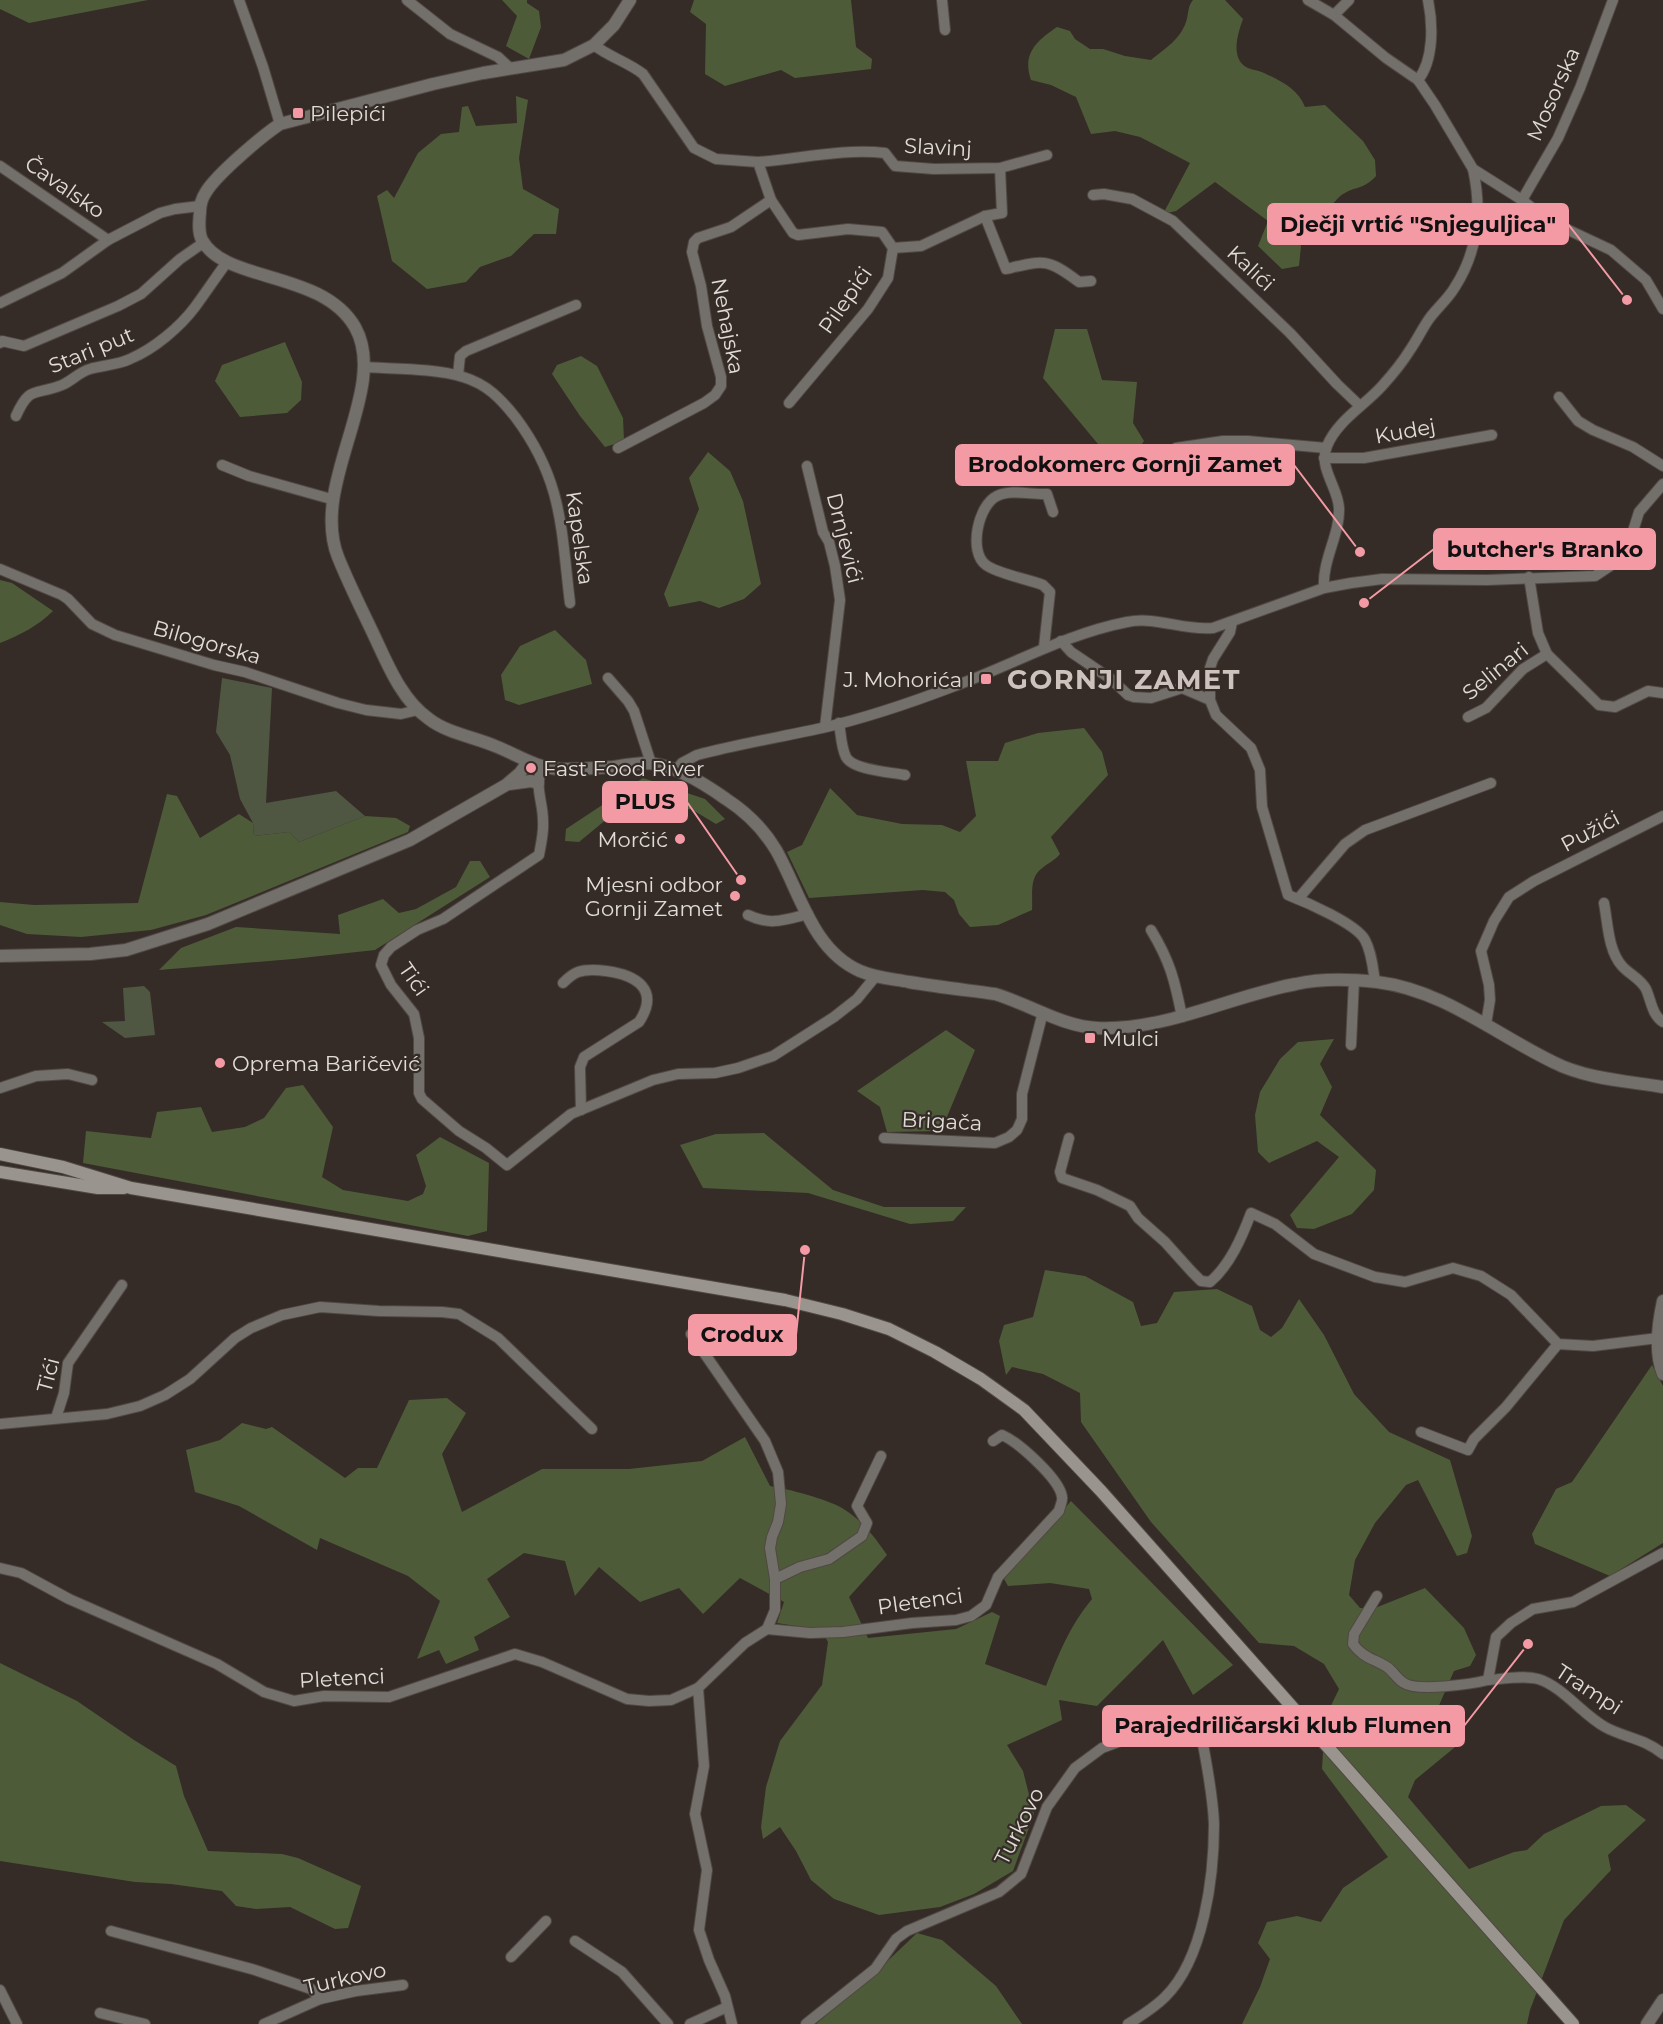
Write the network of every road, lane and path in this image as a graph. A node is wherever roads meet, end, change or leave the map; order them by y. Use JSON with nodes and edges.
{"nodes":[{"id":1,"x":239,"y":0,"type":"edge"},
{"id":2,"x":407,"y":0,"type":"edge"},
{"id":3,"x":630,"y":0,"type":"edge"},
{"id":4,"x":942,"y":0,"type":"edge"},
{"id":5,"x":1308,"y":0,"type":"edge"},
{"id":6,"x":1349,"y":0,"type":"edge"},
{"id":7,"x":1428,"y":0,"type":"edge"},
{"id":8,"x":1613,"y":0,"type":"edge"},
{"id":9,"x":1335,"y":15,"type":"junction"},
{"id":10,"x":945,"y":30,"type":"dead end"},
{"id":11,"x":594,"y":45,"type":"junction"},
{"id":12,"x":511,"y":69,"type":"junction"},
{"id":13,"x":1418,"y":80,"type":"junction"},
{"id":14,"x":280,"y":124,"type":"junction"},
{"id":15,"x":1047,"y":155,"type":"dead end"},
{"id":16,"x":758,"y":162,"type":"junction"},
{"id":17,"x":0,"y":166,"type":"edge"},
{"id":18,"x":999,"y":168,"type":"junction"},
{"id":19,"x":1473,"y":169,"type":"junction"},
{"id":20,"x":1094,"y":195,"type":"dead end"},
{"id":21,"x":771,"y":200,"type":"junction"},
{"id":22,"x":1522,"y":200,"type":"junction"},
{"id":23,"x":200,"y":206,"type":"junction"},
{"id":24,"x":985,"y":216,"type":"junction"},
{"id":25,"x":108,"y":240,"type":"junction"},
{"id":26,"x":203,"y":243,"type":"junction"},
{"id":27,"x":893,"y":249,"type":"junction"},
{"id":28,"x":227,"y":262,"type":"junction"},
{"id":29,"x":1090,"y":281,"type":"dead end"},
{"id":30,"x":0,"y":303,"type":"edge"},
{"id":31,"x":576,"y":305,"type":"dead end"},
{"id":32,"x":1663,"y":309,"type":"edge"},
{"id":33,"x":1,"y":341,"type":"edge"},
{"id":34,"x":364,"y":367,"type":"junction"},
{"id":35,"x":458,"y":375,"type":"junction"},
{"id":36,"x":1559,"y":397,"type":"dead end"},
{"id":37,"x":789,"y":403,"type":"dead end"},
{"id":38,"x":1360,"y":406,"type":"junction"},
{"id":39,"x":16,"y":416,"type":"dead end"},
{"id":40,"x":1492,"y":435,"type":"dead end"},
{"id":41,"x":618,"y":448,"type":"dead end"},
{"id":42,"x":1176,"y":448,"type":"dead end"},
{"id":43,"x":1325,"y":453,"type":"junction"},
{"id":44,"x":222,"y":465,"type":"dead end"},
{"id":45,"x":807,"y":466,"type":"dead end"},
{"id":46,"x":1663,"y":466,"type":"edge"},
{"id":47,"x":1663,"y":484,"type":"edge"},
{"id":48,"x":332,"y":499,"type":"junction"},
{"id":49,"x":1053,"y":512,"type":"dead end"},
{"id":50,"x":0,"y":569,"type":"edge"},
{"id":51,"x":1529,"y":577,"type":"junction"},
{"id":52,"x":1324,"y":588,"type":"junction"},
{"id":53,"x":570,"y":603,"type":"dead end"},
{"id":54,"x":1232,"y":622,"type":"junction"},
{"id":55,"x":1061,"y":641,"type":"junction"},
{"id":56,"x":1044,"y":647,"type":"junction"},
{"id":57,"x":1547,"y":654,"type":"junction"},
{"id":58,"x":608,"y":678,"type":"dead end"},
{"id":59,"x":1663,"y":693,"type":"edge"},
{"id":60,"x":1210,"y":700,"type":"junction"},
{"id":61,"x":418,"y":710,"type":"junction"},
{"id":62,"x":1468,"y":717,"type":"dead end"},
{"id":63,"x":839,"y":723,"type":"junction"},
{"id":64,"x":825,"y":728,"type":"junction"},
{"id":65,"x":528,"y":762,"type":"junction"},
{"id":66,"x":651,"y":763,"type":"junction"},
{"id":67,"x":542,"y":767,"type":"junction"},
{"id":68,"x":676,"y":770,"type":"junction"},
{"id":69,"x":905,"y":775,"type":"dead end"},
{"id":70,"x":538,"y":783,"type":"junction"},
{"id":71,"x":1491,"y":783,"type":"dead end"},
{"id":72,"x":508,"y":784,"type":"junction"},
{"id":73,"x":1663,"y":816,"type":"edge"},
{"id":74,"x":1298,"y":899,"type":"junction"},
{"id":75,"x":1604,"y":903,"type":"dead end"},
{"id":76,"x":808,"y":914,"type":"junction"},
{"id":77,"x":748,"y":915,"type":"dead end"},
{"id":78,"x":1151,"y":930,"type":"dead end"},
{"id":79,"x":0,"y":956,"type":"edge"},
{"id":80,"x":875,"y":977,"type":"junction"},
{"id":81,"x":1354,"y":980,"type":"junction"},
{"id":82,"x":1376,"y":982,"type":"junction"},
{"id":83,"x":563,"y":983,"type":"dead end"},
{"id":84,"x":1043,"y":1012,"type":"junction"},
{"id":85,"x":1182,"y":1017,"type":"junction"},
{"id":86,"x":1663,"y":1022,"type":"edge"},
{"id":87,"x":1486,"y":1024,"type":"junction"},
{"id":88,"x":1351,"y":1044,"type":"dead end"},
{"id":89,"x":92,"y":1080,"type":"dead end"},
{"id":90,"x":1663,"y":1087,"type":"edge"},
{"id":91,"x":0,"y":1088,"type":"edge"},
{"id":92,"x":581,"y":1110,"type":"junction"},
{"id":93,"x":884,"y":1138,"type":"dead end"},
{"id":94,"x":1069,"y":1138,"type":"dead end"},
{"id":95,"x":0,"y":1154,"type":"edge"},
{"id":96,"x":0,"y":1172,"type":"edge"},
{"id":97,"x":131,"y":1188,"type":"junction"},
{"id":98,"x":122,"y":1285,"type":"dead end"},
{"id":99,"x":1663,"y":1301,"type":"edge"},
{"id":100,"x":691,"y":1334,"type":"dead end"},
{"id":101,"x":1658,"y":1338,"type":"junction"},
{"id":102,"x":1558,"y":1344,"type":"junction"},
{"id":103,"x":1663,"y":1374,"type":"edge"},
{"id":104,"x":56,"y":1418,"type":"junction"},
{"id":105,"x":0,"y":1424,"type":"edge"},
{"id":106,"x":592,"y":1429,"type":"dead end"},
{"id":107,"x":1421,"y":1432,"type":"dead end"},
{"id":108,"x":993,"y":1441,"type":"dead end"},
{"id":109,"x":881,"y":1456,"type":"dead end"},
{"id":110,"x":1663,"y":1553,"type":"edge"},
{"id":111,"x":0,"y":1568,"type":"edge"},
{"id":112,"x":775,"y":1579,"type":"junction"},
{"id":113,"x":1377,"y":1596,"type":"dead end"},
{"id":114,"x":767,"y":1629,"type":"junction"},
{"id":115,"x":1488,"y":1680,"type":"junction"},
{"id":116,"x":698,"y":1688,"type":"junction"},
{"id":117,"x":1663,"y":1754,"type":"edge"},
{"id":118,"x":546,"y":1921,"type":"dead end"},
{"id":119,"x":111,"y":1931,"type":"dead end"},
{"id":120,"x":575,"y":1941,"type":"dead end"},
{"id":121,"x":511,"y":1957,"type":"dead end"},
{"id":122,"x":403,"y":1985,"type":"dead end"},
{"id":123,"x":0,"y":1990,"type":"edge"},
{"id":124,"x":320,"y":1999,"type":"junction"},
{"id":125,"x":1661,"y":2003,"type":"edge"},
{"id":126,"x":727,"y":2007,"type":"junction"},
{"id":127,"x":100,"y":2013,"type":"dead end"},
{"id":128,"x":18,"y":2024,"type":"edge"},
{"id":129,"x":145,"y":2024,"type":"edge"},
{"id":130,"x":264,"y":2024,"type":"edge"},
{"id":131,"x":668,"y":2024,"type":"edge"},
{"id":132,"x":690,"y":2024,"type":"edge"},
{"id":133,"x":732,"y":2024,"type":"edge"},
{"id":134,"x":806,"y":2024,"type":"edge"},
{"id":135,"x":1128,"y":2024,"type":"edge"},
{"id":136,"x":1573,"y":2024,"type":"edge"},
{"id":137,"x":1647,"y":2024,"type":"edge"}],
"edges":[{"from":1,"to":14,"type":"street"},
{"from":2,"to":12,"type":"street"},
{"from":3,"to":11,"type":"street"},
{"from":4,"to":10,"type":"street"},
{"from":5,"to":9,"type":"street"},
{"from":6,"to":9,"type":"street"},
{"from":7,"to":13,"type":"street"},
{"from":8,"to":22,"type":"street","name":"Mosorska"},
{"from":9,"to":13,"type":"street"},
{"from":11,"to":12,"type":"street"},
{"from":11,"to":16,"type":"street"},
{"from":12,"to":14,"type":"street"},
{"from":13,"to":19,"type":"street"},
{"from":14,"to":23,"type":"street"},
{"from":15,"to":18,"type":"street","name":"Slavinj"},
{"from":16,"to":18,"type":"street","name":"Slavinj"},
{"from":16,"to":21,"type":"street","name":"Pilepići"},
{"from":17,"to":25,"type":"street","name":"Čavalsko"},
{"from":18,"to":24,"type":"street"},
{"from":19,"to":22,"type":"street"},
{"from":19,"to":38,"type":"street"},
{"from":20,"to":38,"type":"street","name":"Kalići"},
{"from":21,"to":27,"type":"street","name":"Pilepići"},
{"from":21,"to":41,"type":"street","name":"Nehajska"},
{"from":22,"to":32,"type":"street"},
{"from":23,"to":25,"type":"street","name":"Čavalsko"},
{"from":23,"to":26,"type":"street"},
{"from":24,"to":27,"type":"street"},
{"from":24,"to":29,"type":"street"},
{"from":25,"to":30,"type":"street","name":"Čavalsko"},
{"from":26,"to":28,"type":"street"},
{"from":26,"to":33,"type":"street"},
{"from":27,"to":37,"type":"street","name":"Pilepići"},
{"from":28,"to":34,"type":"street"},
{"from":28,"to":39,"type":"street","name":"Stari put"},
{"from":31,"to":35,"type":"street"},
{"from":34,"to":35,"type":"street","name":"Kapelska"},
{"from":34,"to":48,"type":"street"},
{"from":35,"to":53,"type":"street","name":"Kapelska"},
{"from":36,"to":46,"type":"street"},
{"from":38,"to":43,"type":"street"},
{"from":40,"to":43,"type":"street","name":"Kudej"},
{"from":42,"to":43,"type":"street","name":"Kudej"},
{"from":43,"to":52,"type":"street"},
{"from":44,"to":48,"type":"street"},
{"from":45,"to":64,"type":"street","name":"Drnjevići"},
{"from":47,"to":51,"type":"street"},
{"from":48,"to":61,"type":"street"},
{"from":49,"to":56,"type":"street"},
{"from":50,"to":61,"type":"street","name":"Bilogorska"},
{"from":51,"to":52,"type":"street"},
{"from":51,"to":57,"type":"street","name":"Selinari"},
{"from":52,"to":54,"type":"street"},
{"from":54,"to":55,"type":"street"},
{"from":54,"to":60,"type":"street"},
{"from":55,"to":56,"type":"street"},
{"from":55,"to":60,"type":"street"},
{"from":56,"to":63,"type":"street"},
{"from":57,"to":59,"type":"street","name":"Selinari"},
{"from":57,"to":62,"type":"street","name":"Selinari"},
{"from":58,"to":66,"type":"street"},
{"from":60,"to":74,"type":"street"},
{"from":61,"to":65,"type":"street"},
{"from":63,"to":64,"type":"street"},
{"from":63,"to":69,"type":"street"},
{"from":64,"to":68,"type":"street"},
{"from":65,"to":67,"type":"street"},
{"from":65,"to":72,"type":"street"},
{"from":66,"to":67,"type":"street"},
{"from":66,"to":68,"type":"street"},
{"from":67,"to":70,"type":"street","name":"Tići"},
{"from":68,"to":76,"type":"street"},
{"from":70,"to":72,"type":"street"},
{"from":70,"to":92,"type":"street","name":"Tići"},
{"from":71,"to":74,"type":"street"},
{"from":72,"to":79,"type":"street"},
{"from":73,"to":87,"type":"street","name":"Pužići"},
{"from":74,"to":82,"type":"street"},
{"from":75,"to":86,"type":"street"},
{"from":76,"to":77,"type":"street"},
{"from":76,"to":80,"type":"street"},
{"from":78,"to":85,"type":"street"},
{"from":80,"to":84,"type":"street"},
{"from":80,"to":92,"type":"street","name":"Tići"},
{"from":81,"to":82,"type":"street"},
{"from":81,"to":85,"type":"street"},
{"from":81,"to":88,"type":"street"},
{"from":82,"to":87,"type":"street"},
{"from":83,"to":92,"type":"street"},
{"from":84,"to":85,"type":"street"},
{"from":84,"to":93,"type":"street","name":"Brigača"},
{"from":87,"to":90,"type":"street"},
{"from":89,"to":91,"type":"street"},
{"from":94,"to":102,"type":"street"},
{"from":95,"to":97,"type":"main road"},
{"from":96,"to":97,"type":"main road"},
{"from":97,"to":136,"type":"main road"},
{"from":98,"to":104,"type":"street","name":"Tići"},
{"from":99,"to":101,"type":"street"},
{"from":100,"to":112,"type":"street"},
{"from":101,"to":102,"type":"street"},
{"from":101,"to":103,"type":"street"},
{"from":102,"to":107,"type":"street"},
{"from":104,"to":105,"type":"street"},
{"from":104,"to":106,"type":"street"},
{"from":108,"to":114,"type":"street","name":"Pletenci"},
{"from":109,"to":112,"type":"street"},
{"from":110,"to":115,"type":"street"},
{"from":111,"to":116,"type":"street","name":"Pletenci"},
{"from":112,"to":114,"type":"street"},
{"from":113,"to":115,"type":"street","name":"Trampi"},
{"from":114,"to":116,"type":"street","name":"Pletenci"},
{"from":115,"to":117,"type":"street","name":"Trampi"},
{"from":116,"to":126,"type":"street"},
{"from":118,"to":121,"type":"street"},
{"from":119,"to":124,"type":"street"},
{"from":120,"to":131,"type":"street"},
{"from":122,"to":124,"type":"street","name":"Turkovo"},
{"from":123,"to":128,"type":"street"},
{"from":124,"to":130,"type":"street","name":"Turkovo"},
{"from":125,"to":137,"type":"street"},
{"from":126,"to":132,"type":"street"},
{"from":126,"to":133,"type":"street"},
{"from":127,"to":129,"type":"street"},
{"from":134,"to":135,"type":"street","name":"Turkovo"}]}
